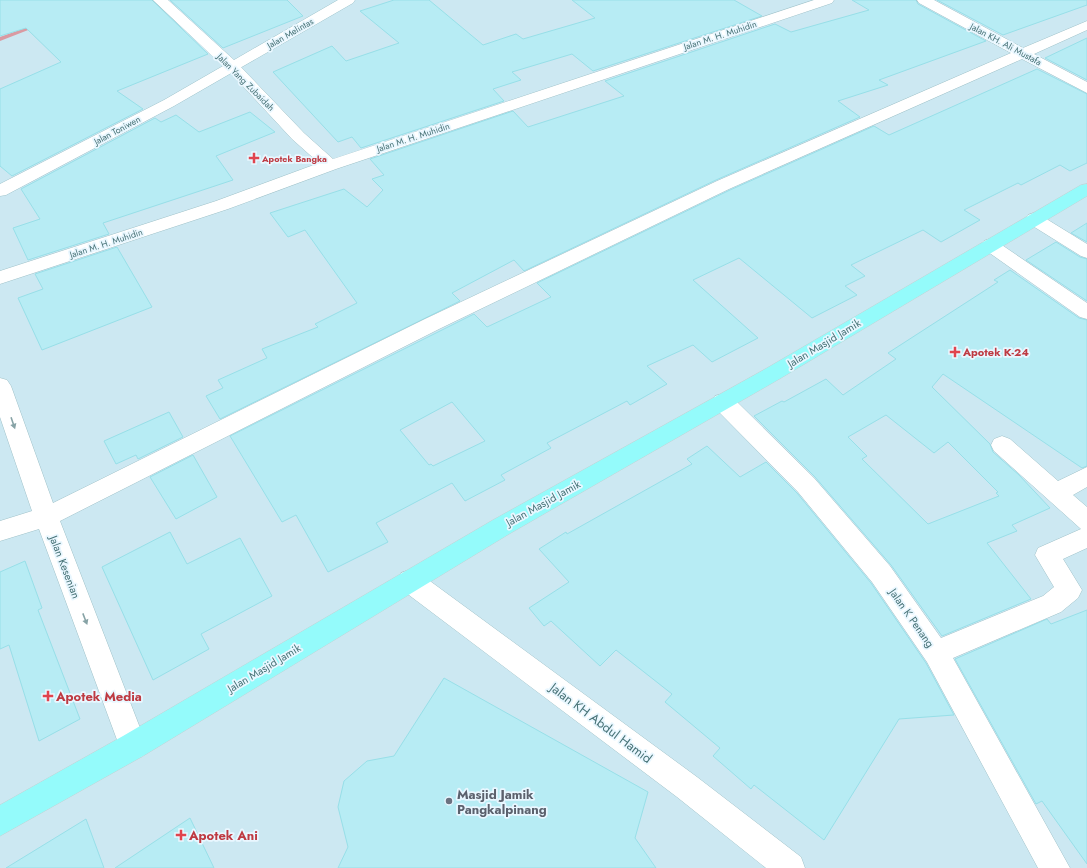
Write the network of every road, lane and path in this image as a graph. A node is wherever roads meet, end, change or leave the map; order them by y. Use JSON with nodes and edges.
{"nodes":[{"id":1,"x":160,"y":0,"type":"edge"},
{"id":2,"x":348,"y":0,"type":"edge"},
{"id":3,"x":827,"y":0,"type":"edge"},
{"id":4,"x":924,"y":0,"type":"edge"},
{"id":5,"x":1087,"y":25,"type":"edge"},
{"id":6,"x":1022,"y":53,"type":"junction"},
{"id":7,"x":233,"y":67,"type":"junction"},
{"id":8,"x":1087,"y":88,"type":"edge"},
{"id":9,"x":330,"y":165,"type":"junction"},
{"id":10,"x":1087,"y":189,"type":"edge"},
{"id":11,"x":0,"y":191,"type":"edge"},
{"id":12,"x":1034,"y":219,"type":"junction"},
{"id":13,"x":990,"y":245,"type":"junction"},
{"id":14,"x":1087,"y":252,"type":"edge"},
{"id":15,"x":0,"y":278,"type":"edge"},
{"id":16,"x":1087,"y":312,"type":"edge"},
{"id":17,"x":0,"y":386,"type":"edge"},
{"id":18,"x":723,"y":402,"type":"junction"},
{"id":19,"x":1002,"y":445,"type":"dead end"},
{"id":20,"x":1087,"y":476,"type":"edge"},
{"id":21,"x":1056,"y":493,"type":"junction"},
{"id":22,"x":46,"y":517,"type":"junction"},
{"id":23,"x":1087,"y":521,"type":"edge"},
{"id":24,"x":0,"y":531,"type":"edge"},
{"id":25,"x":1087,"y":537,"type":"edge"},
{"id":26,"x":410,"y":581,"type":"junction"},
{"id":27,"x":936,"y":653,"type":"junction"},
{"id":28,"x":133,"y":746,"type":"junction"},
{"id":29,"x":0,"y":821,"type":"edge"},
{"id":30,"x":790,"y":868,"type":"edge"},
{"id":31,"x":1055,"y":868,"type":"edge"}],
"edges":[{"from":1,"to":7,"type":"street","name":"Jalan Yang Zubaidah"},
{"from":2,"to":7,"type":"street","name":"Jalan Melintas"},
{"from":3,"to":9,"type":"street","name":"Jalan M. H. Muhidin"},
{"from":4,"to":6,"type":"street","name":"Jalan KH. Ali Mustafa"},
{"from":5,"to":6,"type":"street"},
{"from":6,"to":8,"type":"street","name":"Jalan KH. Ali Mustafa"},
{"from":6,"to":22,"type":"street"},
{"from":7,"to":9,"type":"street","name":"Jalan Yang Zubaidah"},
{"from":7,"to":11,"type":"street","name":"Jalan Toniwen"},
{"from":9,"to":15,"type":"street","name":"Jalan M. H. Muhidin"},
{"from":10,"to":12,"type":"highway","name":"Jalan Masjid Jamik"},
{"from":12,"to":13,"type":"highway","name":"Jalan Masjid Jamik"},
{"from":12,"to":14,"type":"street"},
{"from":13,"to":16,"type":"street"},
{"from":13,"to":18,"type":"highway","name":"Jalan Masjid Jamik"},
{"from":17,"to":22,"type":"street","name":"Jalan Kesenian","one_way":true},
{"from":18,"to":26,"type":"highway","name":"Jalan Masjid Jamik"},
{"from":18,"to":27,"type":"street","name":"Jalan K Penang"},
{"from":19,"to":21,"type":"street"},
{"from":20,"to":21,"type":"street"},
{"from":21,"to":23,"type":"street"},
{"from":22,"to":24,"type":"street"},
{"from":22,"to":28,"type":"street","name":"Jalan Kesenian","one_way":true},
{"from":25,"to":27,"type":"street"},
{"from":26,"to":28,"type":"highway","name":"Jalan Masjid Jamik"},
{"from":26,"to":30,"type":"street","name":"Jalan KH Abdul Hamid"},
{"from":27,"to":31,"type":"street","name":"Jalan K Penang"},
{"from":28,"to":29,"type":"highway","name":"Jalan Masjid Jamik"}]}
